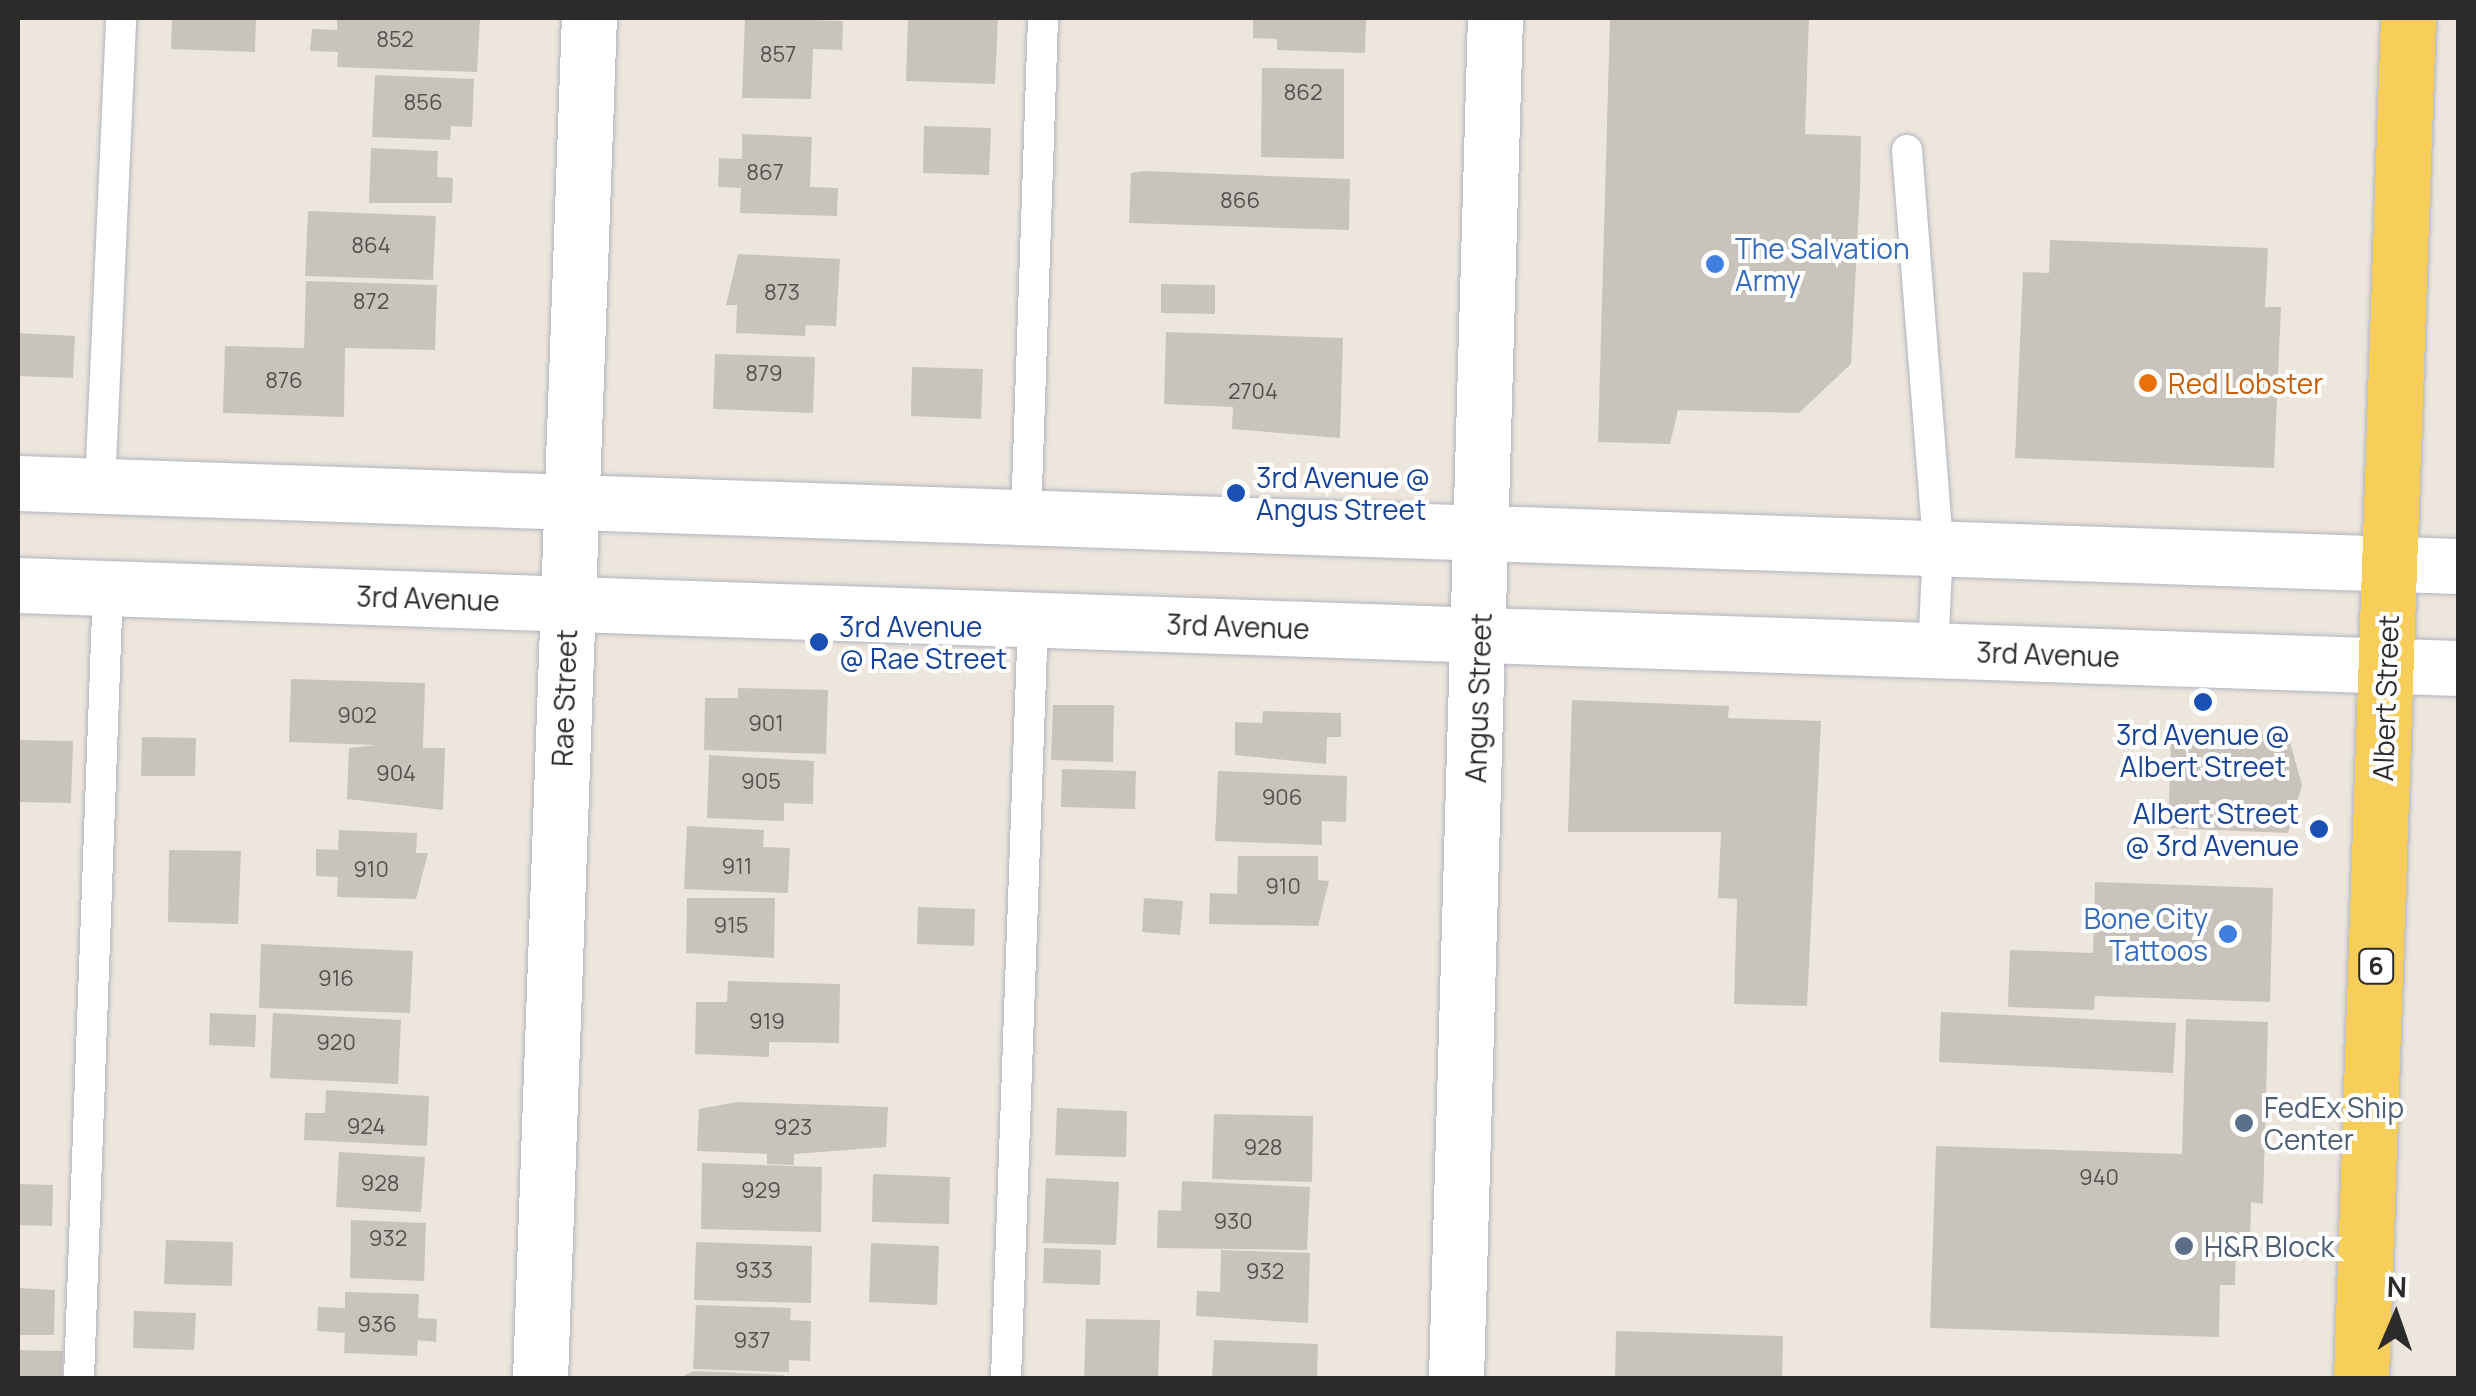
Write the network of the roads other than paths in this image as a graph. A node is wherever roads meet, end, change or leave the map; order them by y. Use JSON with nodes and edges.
{"nodes":[{"id":1,"x":121,"y":18,"type":"edge"},
{"id":2,"x":588,"y":18,"type":"edge"},
{"id":3,"x":1043,"y":18,"type":"edge"},
{"id":4,"x":1496,"y":18,"type":"edge"},
{"id":5,"x":2408,"y":18,"type":"edge"},
{"id":6,"x":1906,"y":150,"type":"dead end"},
{"id":7,"x":18,"y":483,"type":"edge"},
{"id":8,"x":100,"y":486,"type":"junction"},
{"id":9,"x":571,"y":502,"type":"junction"},
{"id":10,"x":1026,"y":518,"type":"junction"},
{"id":11,"x":1481,"y":532,"type":"junction"},
{"id":12,"x":1938,"y":548,"type":"junction"},
{"id":13,"x":2390,"y":564,"type":"junction"},
{"id":14,"x":2458,"y":566,"type":"edge"},
{"id":15,"x":18,"y":584,"type":"edge"},
{"id":16,"x":108,"y":588,"type":"junction"},
{"id":17,"x":567,"y":603,"type":"junction"},
{"id":18,"x":1033,"y":619,"type":"junction"},
{"id":19,"x":1480,"y":635,"type":"junction"},
{"id":20,"x":1934,"y":650,"type":"junction"},
{"id":21,"x":2385,"y":666,"type":"junction"},
{"id":22,"x":2458,"y":668,"type":"edge"},
{"id":23,"x":79,"y":1378,"type":"edge"},
{"id":24,"x":540,"y":1378,"type":"edge"},
{"id":25,"x":1006,"y":1378,"type":"edge"},
{"id":26,"x":1456,"y":1378,"type":"edge"},
{"id":27,"x":2362,"y":1378,"type":"edge"}],
"edges":[{"from":1,"to":8,"type":"lane"},
{"from":2,"to":9,"type":"street","name":"Rae Street"},
{"from":3,"to":10,"type":"lane"},
{"from":4,"to":11,"type":"street","name":"Angus Street"},
{"from":5,"to":13,"type":"main road","name":"Albert Street","number":"6"},
{"from":6,"to":12,"type":"lane"},
{"from":7,"to":8,"type":"street"},
{"from":8,"to":9,"type":"street"},
{"from":9,"to":10,"type":"street"},
{"from":9,"to":17,"type":"street","name":"Rae Street"},
{"from":10,"to":11,"type":"street"},
{"from":11,"to":12,"type":"street"},
{"from":11,"to":19,"type":"street","name":"Angus Street"},
{"from":12,"to":13,"type":"street"},
{"from":12,"to":20,"type":"lane"},
{"from":13,"to":14,"type":"street"},
{"from":13,"to":21,"type":"main road","name":"Albert Street","number":"6"},
{"from":15,"to":16,"type":"street","name":"3rd Avenue"},
{"from":16,"to":17,"type":"street","name":"3rd Avenue"},
{"from":16,"to":23,"type":"lane"},
{"from":17,"to":18,"type":"street","name":"3rd Avenue"},
{"from":17,"to":24,"type":"street","name":"Rae Street"},
{"from":18,"to":19,"type":"street","name":"3rd Avenue"},
{"from":18,"to":25,"type":"lane"},
{"from":19,"to":20,"type":"street","name":"3rd Avenue"},
{"from":19,"to":26,"type":"street","name":"Angus Street"},
{"from":20,"to":21,"type":"street","name":"3rd Avenue"},
{"from":21,"to":22,"type":"street","name":"3rd Avenue"},
{"from":21,"to":27,"type":"main road","name":"Albert Street","number":"6"}]}
